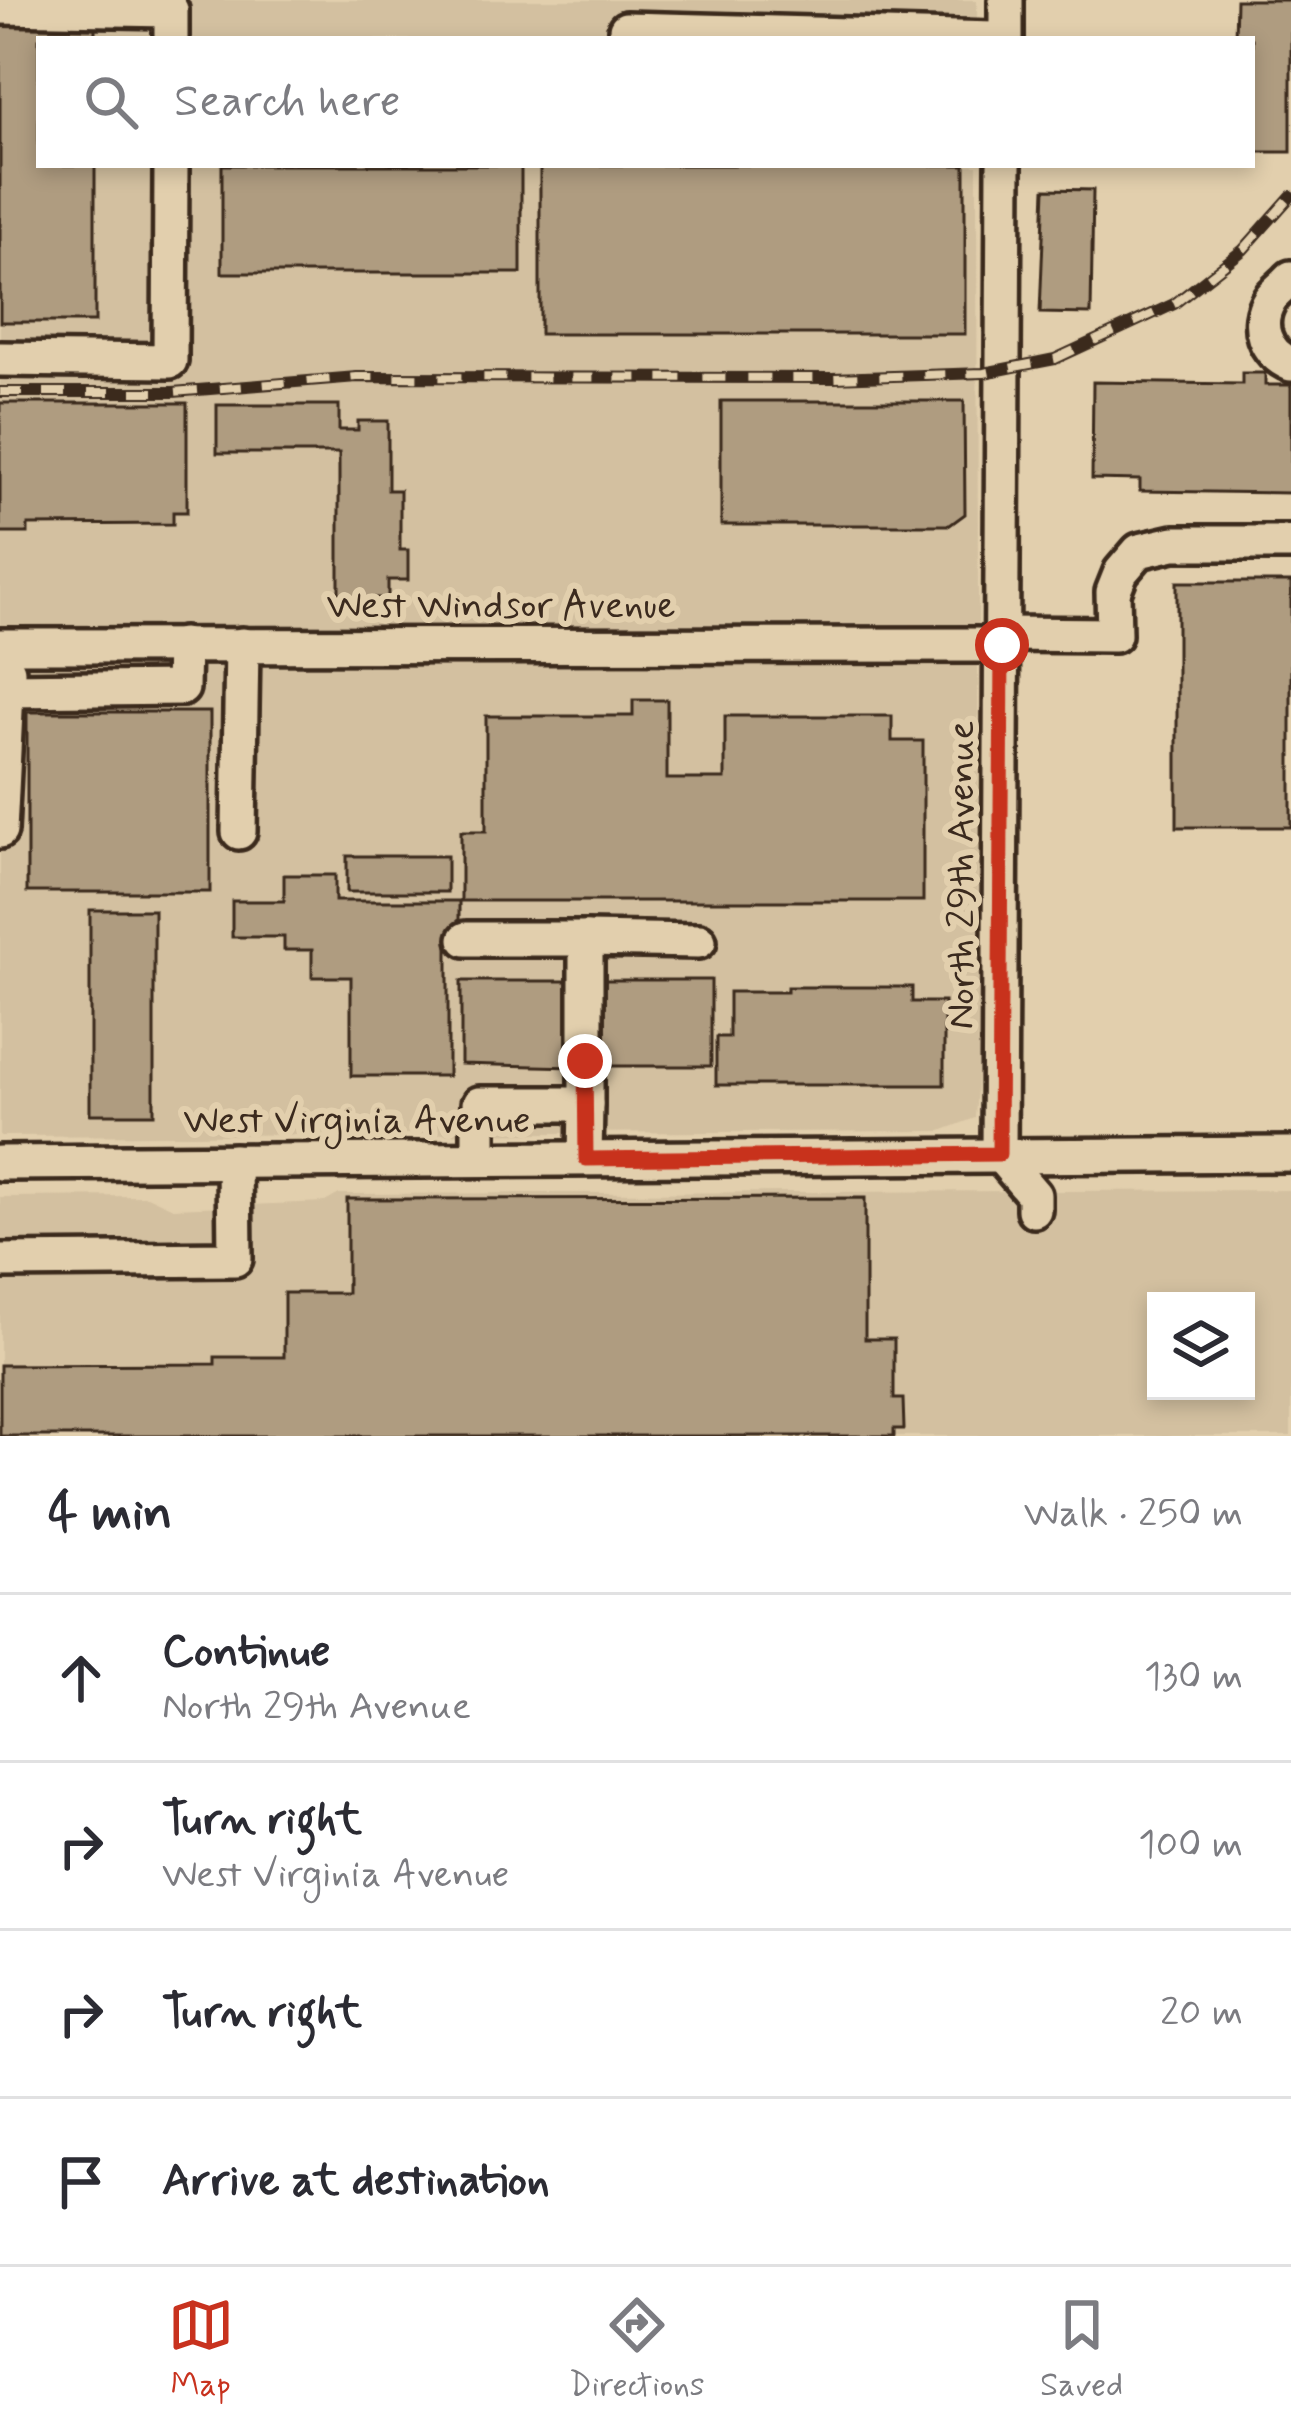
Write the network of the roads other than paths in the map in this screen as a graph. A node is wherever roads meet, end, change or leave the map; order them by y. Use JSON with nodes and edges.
{"nodes":[{"id":1,"x":1006,"y":0,"type":"edge"},
{"id":2,"x":0,"y":7,"type":"edge"},
{"id":3,"x":626,"y":29,"type":"dead end"},
{"id":4,"x":171,"y":36,"type":"edge"},
{"id":5,"x":884,"y":36,"type":"edge"},
{"id":6,"x":1006,"y":36,"type":"edge"},
{"id":7,"x":171,"y":168,"type":"edge"},
{"id":8,"x":1004,"y":168,"type":"edge"},
{"id":9,"x":1291,"y":278,"type":"edge"},
{"id":10,"x":0,"y":359,"type":"edge"},
{"id":11,"x":1291,"y":364,"type":"edge"},
{"id":12,"x":1291,"y":543,"type":"edge"},
{"id":13,"x":1002,"y":640,"type":"junction"},
{"id":14,"x":183,"y":645,"type":"junction"},
{"id":15,"x":242,"y":645,"type":"junction"},
{"id":16,"x":4,"y":646,"type":"edge"},
{"id":17,"x":8,"y":690,"type":"junction"},
{"id":18,"x":0,"y":831,"type":"edge"},
{"id":19,"x":239,"y":832,"type":"dead end"},
{"id":20,"x":466,"y":939,"type":"dead end"},
{"id":21,"x":586,"y":940,"type":"junction"},
{"id":22,"x":699,"y":941,"type":"dead end"},
{"id":23,"x":586,"y":1104,"type":"junction"},
{"id":24,"x":999,"y":1154,"type":"junction"},
{"id":25,"x":1291,"y":1154,"type":"edge"},
{"id":26,"x":478,"y":1159,"type":"junction"},
{"id":27,"x":586,"y":1159,"type":"junction"},
{"id":28,"x":234,"y":1161,"type":"junction"},
{"id":29,"x":0,"y":1163,"type":"edge"},
{"id":30,"x":1034,"y":1210,"type":"dead end"},
{"id":31,"x":0,"y":1261,"type":"edge"}],
"edges":[{"from":1,"to":6,"type":"street"},
{"from":2,"to":4,"type":"street"},
{"from":3,"to":5,"type":"street"},
{"from":7,"to":10,"type":"street"},
{"from":8,"to":13,"type":"street","name":"North 29th Avenue"},
{"from":9,"to":11,"type":"street"},
{"from":12,"to":13,"type":"street","name":"West Windsor Avenue"},
{"from":13,"to":15,"type":"street","name":"West Windsor Avenue"},
{"from":13,"to":24,"type":"street","name":"North 29th Avenue"},
{"from":14,"to":15,"type":"street","name":"West Windsor Avenue"},
{"from":14,"to":16,"type":"street","name":"West Windsor Avenue"},
{"from":14,"to":17,"type":"street"},
{"from":15,"to":19,"type":"street"},
{"from":16,"to":17,"type":"street"},
{"from":17,"to":18,"type":"street"},
{"from":20,"to":21,"type":"street"},
{"from":21,"to":22,"type":"street"},
{"from":21,"to":23,"type":"street"},
{"from":23,"to":26,"type":"street"},
{"from":23,"to":27,"type":"street"},
{"from":24,"to":25,"type":"street","name":"West Virginia Avenue"},
{"from":24,"to":27,"type":"street","name":"West Virginia Avenue"},
{"from":24,"to":30,"type":"street"},
{"from":26,"to":27,"type":"street","name":"West Virginia Avenue"},
{"from":26,"to":28,"type":"street","name":"West Virginia Avenue"},
{"from":28,"to":29,"type":"street","name":"West Virginia Avenue"},
{"from":28,"to":31,"type":"street"}]}
